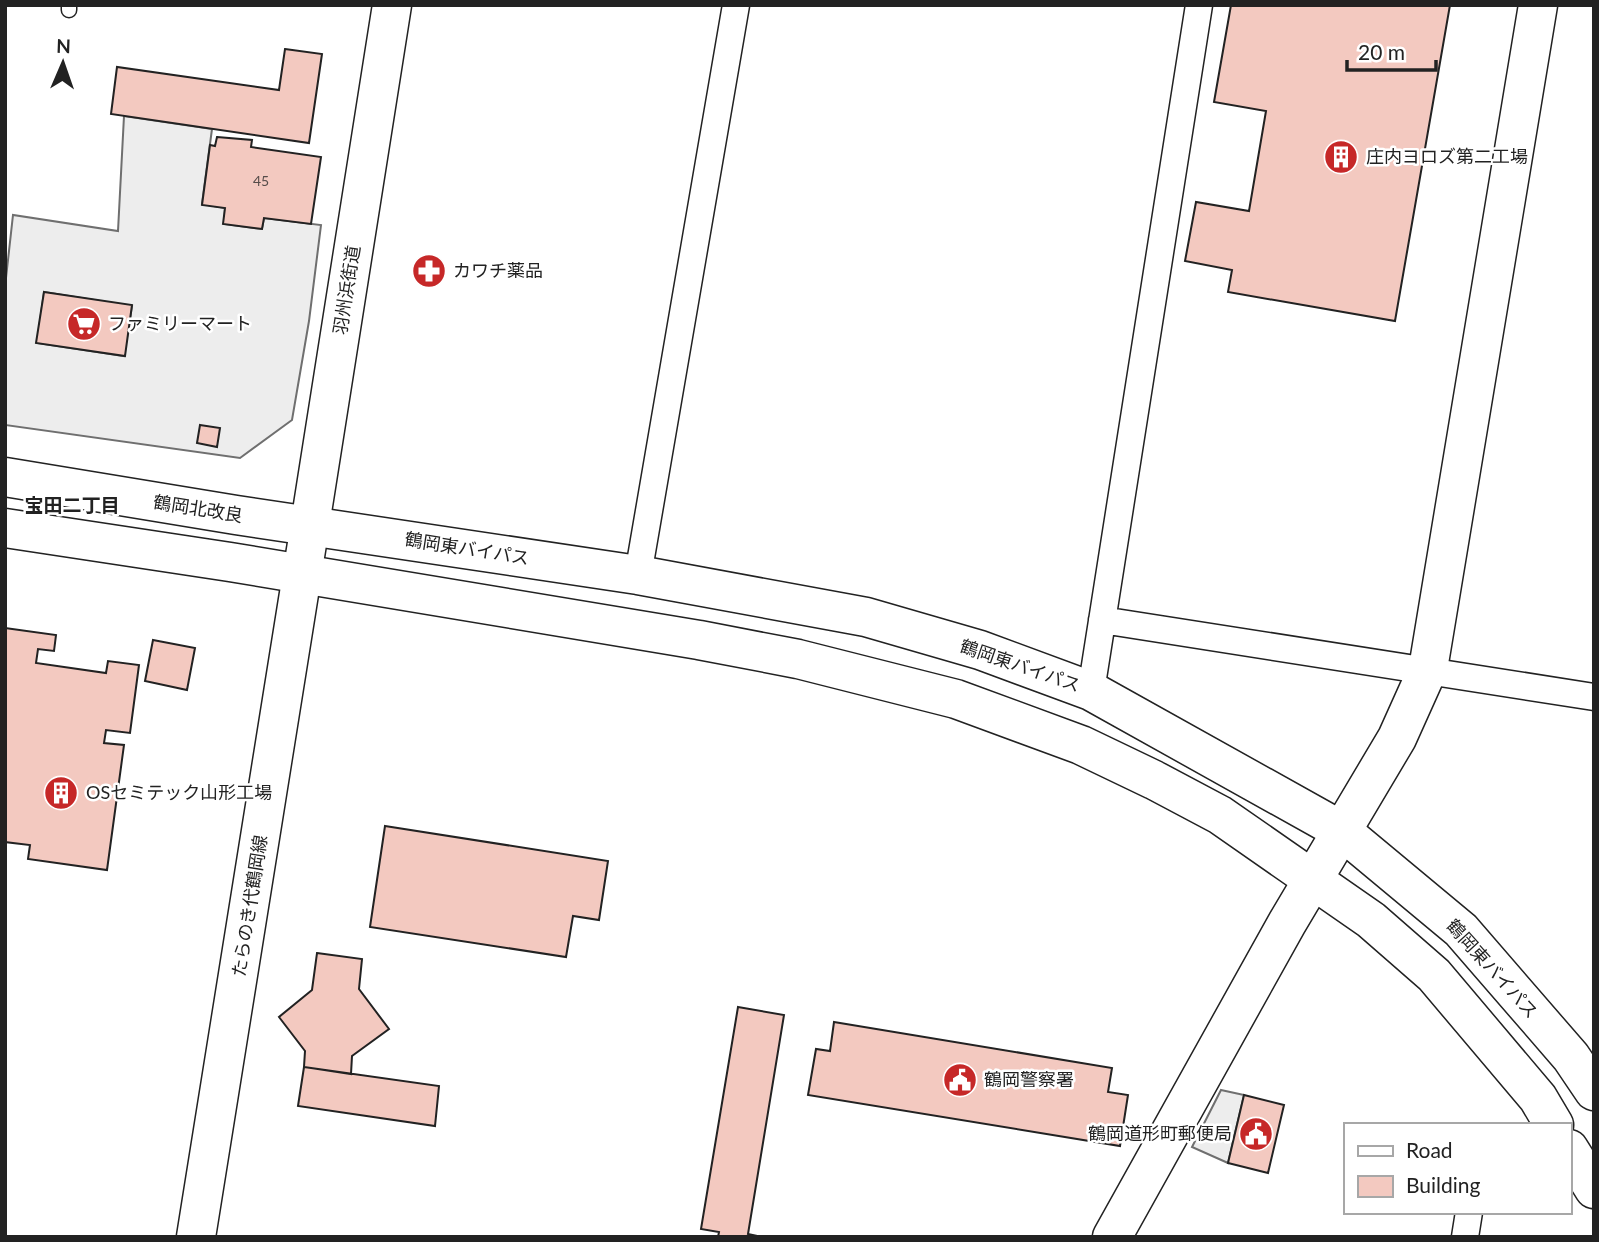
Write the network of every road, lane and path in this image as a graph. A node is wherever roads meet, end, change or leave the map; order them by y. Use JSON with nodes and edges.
{"nodes":[{"id":1,"x":392,"y":5,"type":"edge"},
{"id":2,"x":736,"y":5,"type":"edge"},
{"id":3,"x":1199,"y":5,"type":"edge"},
{"id":4,"x":1538,"y":5,"type":"edge"},
{"id":5,"x":5,"y":477,"type":"edge"},
{"id":6,"x":309,"y":525,"type":"junction"},
{"id":7,"x":5,"y":528,"type":"edge"},
{"id":8,"x":302,"y":575,"type":"junction"},
{"id":9,"x":638,"y":575,"type":"junction"},
{"id":10,"x":1102,"y":620,"type":"junction"},
{"id":11,"x":1428,"y":670,"type":"junction"},
{"id":12,"x":1091,"y":691,"type":"junction"},
{"id":13,"x":1594,"y":697,"type":"edge"},
{"id":14,"x":1342,"y":831,"type":"junction"},
{"id":15,"x":1312,"y":880,"type":"junction"},
{"id":16,"x":1594,"y":1091,"type":"edge"},
{"id":17,"x":1553,"y":1123,"type":"edge"},
{"id":18,"x":1571,"y":1152,"type":"edge"},
{"id":19,"x":1594,"y":1189,"type":"edge"},
{"id":20,"x":1469,"y":1214,"type":"edge"},
{"id":21,"x":196,"y":1237,"type":"edge"},
{"id":22,"x":1112,"y":1237,"type":"edge"},
{"id":23,"x":1465,"y":1237,"type":"edge"}],
"edges":[{"from":1,"to":6,"type":"main road","name":"羽州浜街道"},
{"from":2,"to":9,"type":"street"},
{"from":3,"to":10,"type":"street"},
{"from":4,"to":11,"type":"main road"},
{"from":5,"to":6,"type":"main road","name":"鶴岡北改良"},
{"from":6,"to":8,"type":"main road","name":"羽州浜街道"},
{"from":6,"to":9,"type":"main road","name":"鶴岡東バイパス"},
{"from":7,"to":8,"type":"main road"},
{"from":8,"to":15,"type":"main road"},
{"from":8,"to":21,"type":"main road","name":"たらのき代鶴岡線"},
{"from":9,"to":12,"type":"main road","name":"鶴岡東バイパス"},
{"from":10,"to":11,"type":"street"},
{"from":10,"to":12,"type":"street"},
{"from":11,"to":13,"type":"street"},
{"from":11,"to":14,"type":"main road"},
{"from":12,"to":14,"type":"main road","name":"鶴岡東バイパス"},
{"from":14,"to":15,"type":"main road"},
{"from":14,"to":16,"type":"main road","name":"鶴岡東バイパス"},
{"from":15,"to":17,"type":"main road"},
{"from":15,"to":22,"type":"main road"},
{"from":18,"to":19,"type":"main road"},
{"from":20,"to":23,"type":"street"}]}
